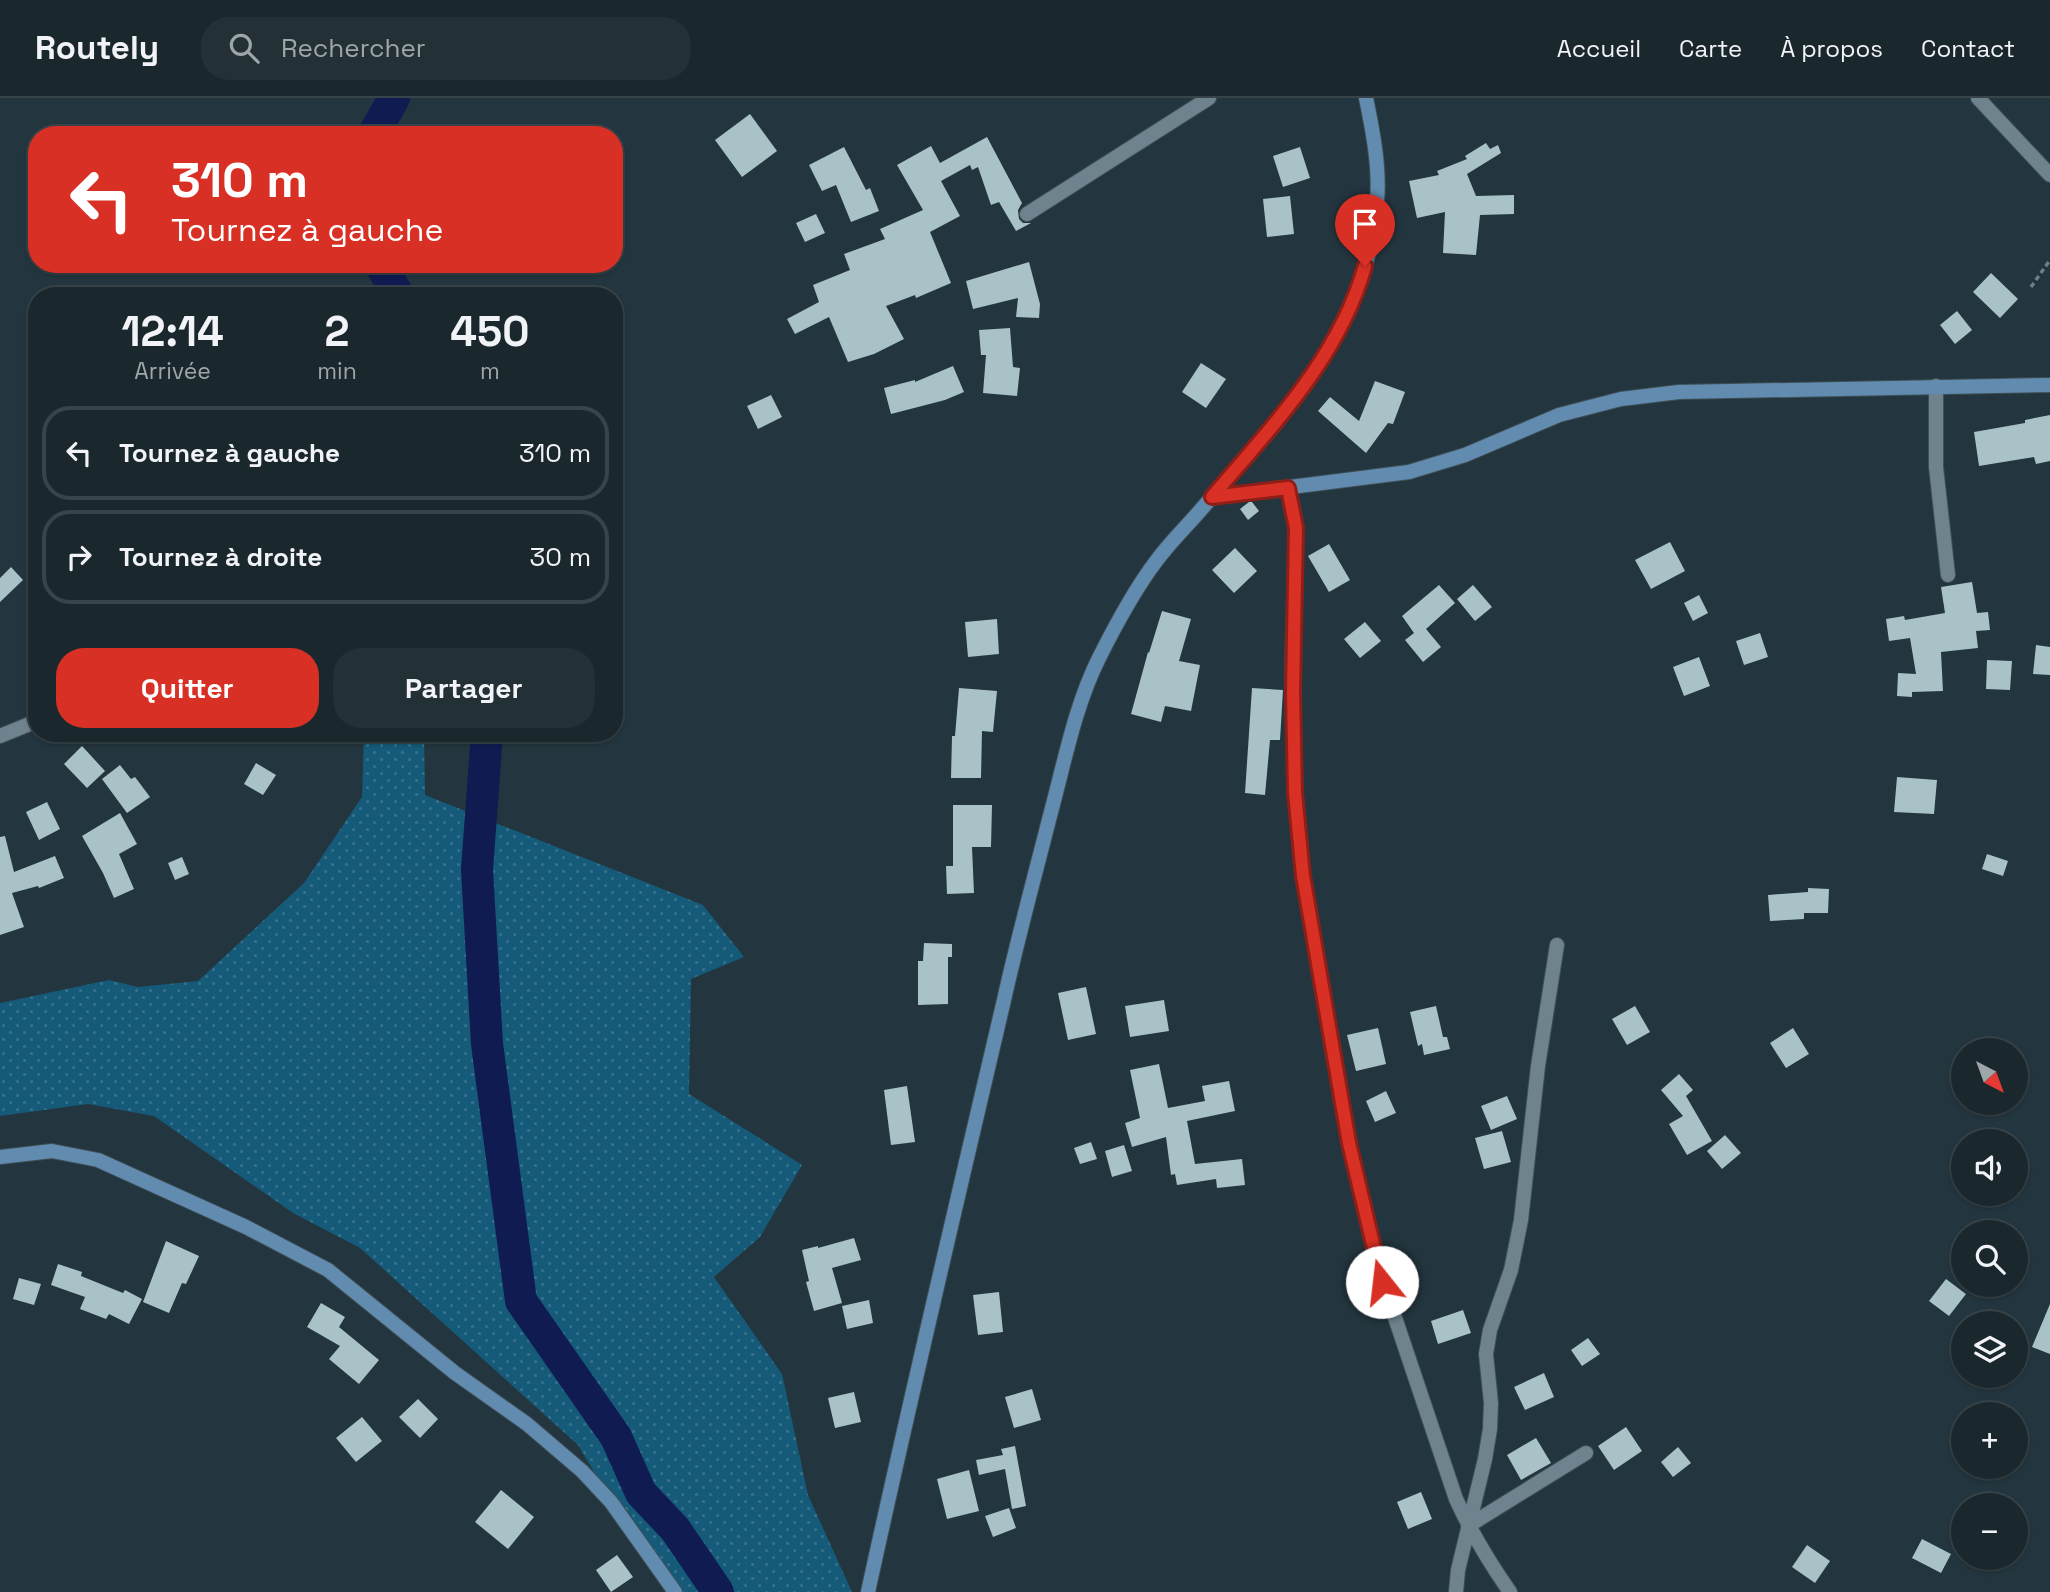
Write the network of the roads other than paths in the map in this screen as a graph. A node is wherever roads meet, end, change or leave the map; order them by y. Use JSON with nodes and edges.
{"nodes":[{"id":1,"x":1209,"y":98,"type":"edge"},
{"id":2,"x":1366,"y":98,"type":"edge"},
{"id":3,"x":1978,"y":98,"type":"edge"},
{"id":4,"x":2050,"y":175,"type":"edge"},
{"id":5,"x":1027,"y":214,"type":"dead end"},
{"id":6,"x":2050,"y":385,"type":"edge"},
{"id":7,"x":1936,"y":386,"type":"junction"},
{"id":8,"x":1288,"y":488,"type":"junction"},
{"id":9,"x":1212,"y":497,"type":"junction"},
{"id":10,"x":1948,"y":575,"type":"dead end"},
{"id":11,"x":28,"y":725,"type":"edge"},
{"id":12,"x":0,"y":736,"type":"edge"},
{"id":13,"x":1557,"y":945,"type":"dead end"},
{"id":14,"x":0,"y":1157,"type":"edge"},
{"id":15,"x":1586,"y":1452,"type":"dead end"},
{"id":16,"x":1468,"y":1526,"type":"junction"},
{"id":17,"x":676,"y":1592,"type":"edge"},
{"id":18,"x":868,"y":1592,"type":"edge"},
{"id":19,"x":1457,"y":1592,"type":"edge"},
{"id":20,"x":1510,"y":1592,"type":"edge"}],
"edges":[{"from":1,"to":5,"type":"street"},
{"from":2,"to":9,"type":"street"},
{"from":3,"to":4,"type":"street"},
{"from":6,"to":7,"type":"street"},
{"from":7,"to":8,"type":"street"},
{"from":7,"to":10,"type":"street"},
{"from":8,"to":9,"type":"street"},
{"from":8,"to":16,"type":"street"},
{"from":9,"to":18,"type":"street"},
{"from":11,"to":12,"type":"street"},
{"from":13,"to":16,"type":"street"},
{"from":14,"to":17,"type":"street"},
{"from":15,"to":16,"type":"street"},
{"from":16,"to":19,"type":"street"},
{"from":16,"to":20,"type":"street"}]}
